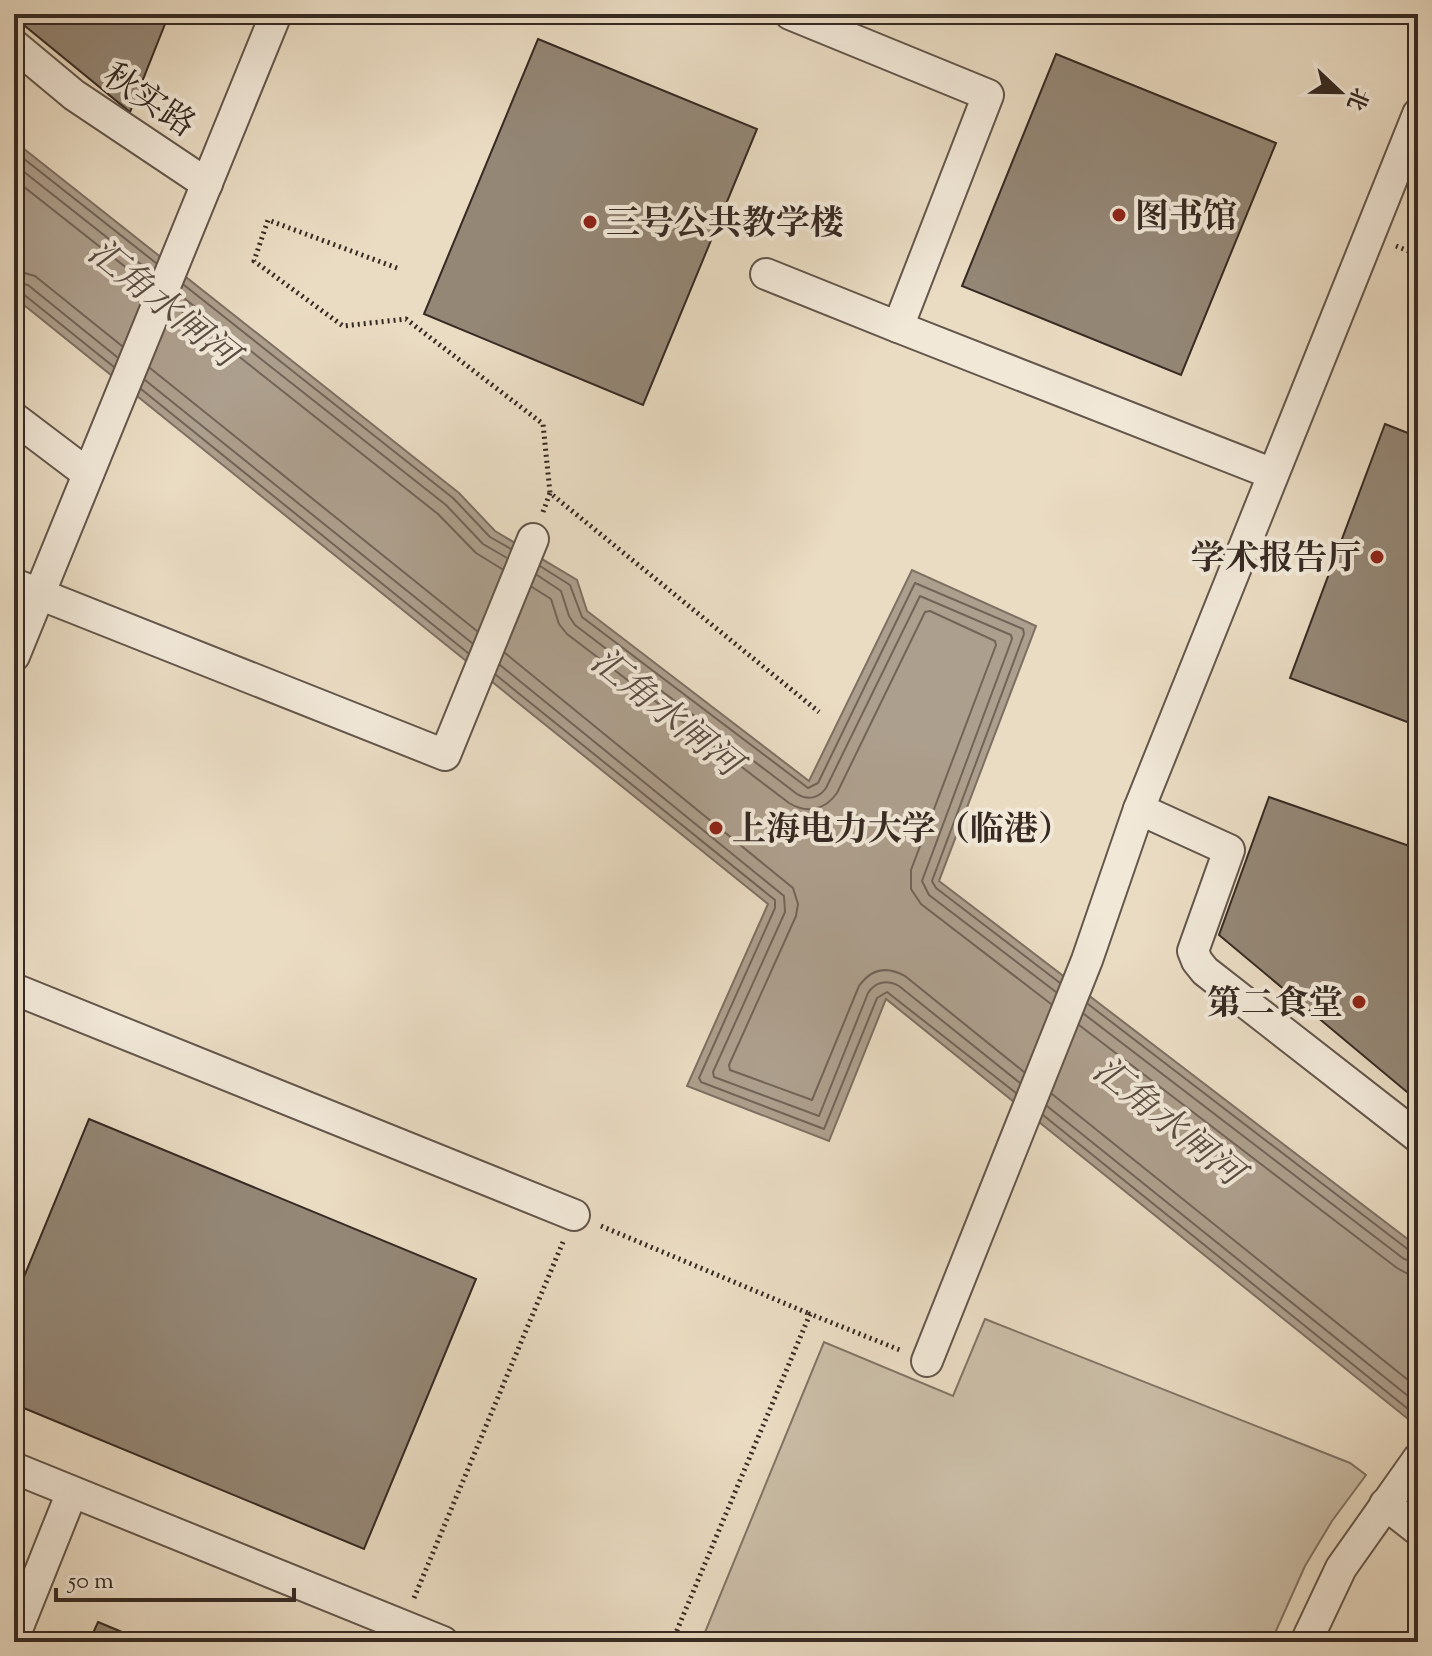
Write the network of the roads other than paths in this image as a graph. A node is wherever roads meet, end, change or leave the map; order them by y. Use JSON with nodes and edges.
{"nodes":[{"id":1,"x":276,"y":14,"type":"edge"},
{"id":2,"x":790,"y":14,"type":"edge"},
{"id":3,"x":14,"y":45,"type":"edge"},
{"id":4,"x":1418,"y":114,"type":"edge"},
{"id":5,"x":207,"y":184,"type":"junction"},
{"id":6,"x":766,"y":274,"type":"dead end"},
{"id":7,"x":898,"y":327,"type":"junction"},
{"id":8,"x":14,"y":418,"type":"edge"},
{"id":9,"x":88,"y":474,"type":"junction"},
{"id":10,"x":1273,"y":474,"type":"junction"},
{"id":11,"x":533,"y":539,"type":"road end"},
{"id":12,"x":26,"y":589,"type":"edge"},
{"id":13,"x":14,"y":656,"type":"edge"},
{"id":14,"x":1139,"y":809,"type":"junction"},
{"id":15,"x":14,"y":989,"type":"edge"},
{"id":16,"x":1418,"y":1137,"type":"edge"},
{"id":17,"x":574,"y":1215,"type":"road end"},
{"id":18,"x":927,"y":1361,"type":"road end"},
{"id":19,"x":1418,"y":1459,"type":"edge"},
{"id":20,"x":14,"y":1468,"type":"edge"},
{"id":21,"x":72,"y":1492,"type":"junction"},
{"id":22,"x":1385,"y":1504,"type":"junction"},
{"id":23,"x":1418,"y":1530,"type":"edge"},
{"id":24,"x":14,"y":1637,"type":"edge"},
{"id":25,"x":443,"y":1642,"type":"edge"},
{"id":26,"x":1306,"y":1642,"type":"edge"}],
"edges":[{"from":1,"to":5,"type":"street"},
{"from":2,"to":7,"type":"street"},
{"from":3,"to":5,"type":"street","name":"秋实路"},
{"from":4,"to":10,"type":"street"},
{"from":5,"to":9,"type":"street"},
{"from":6,"to":7,"type":"street"},
{"from":7,"to":10,"type":"street"},
{"from":8,"to":9,"type":"street"},
{"from":9,"to":12,"type":"street"},
{"from":10,"to":14,"type":"street"},
{"from":11,"to":12,"type":"street"},
{"from":12,"to":13,"type":"street"},
{"from":14,"to":16,"type":"street"},
{"from":14,"to":18,"type":"street"},
{"from":15,"to":17,"type":"street"},
{"from":19,"to":22,"type":"street"},
{"from":20,"to":21,"type":"street"},
{"from":21,"to":24,"type":"street"},
{"from":21,"to":25,"type":"street"},
{"from":22,"to":23,"type":"street"},
{"from":22,"to":26,"type":"street"}]}
